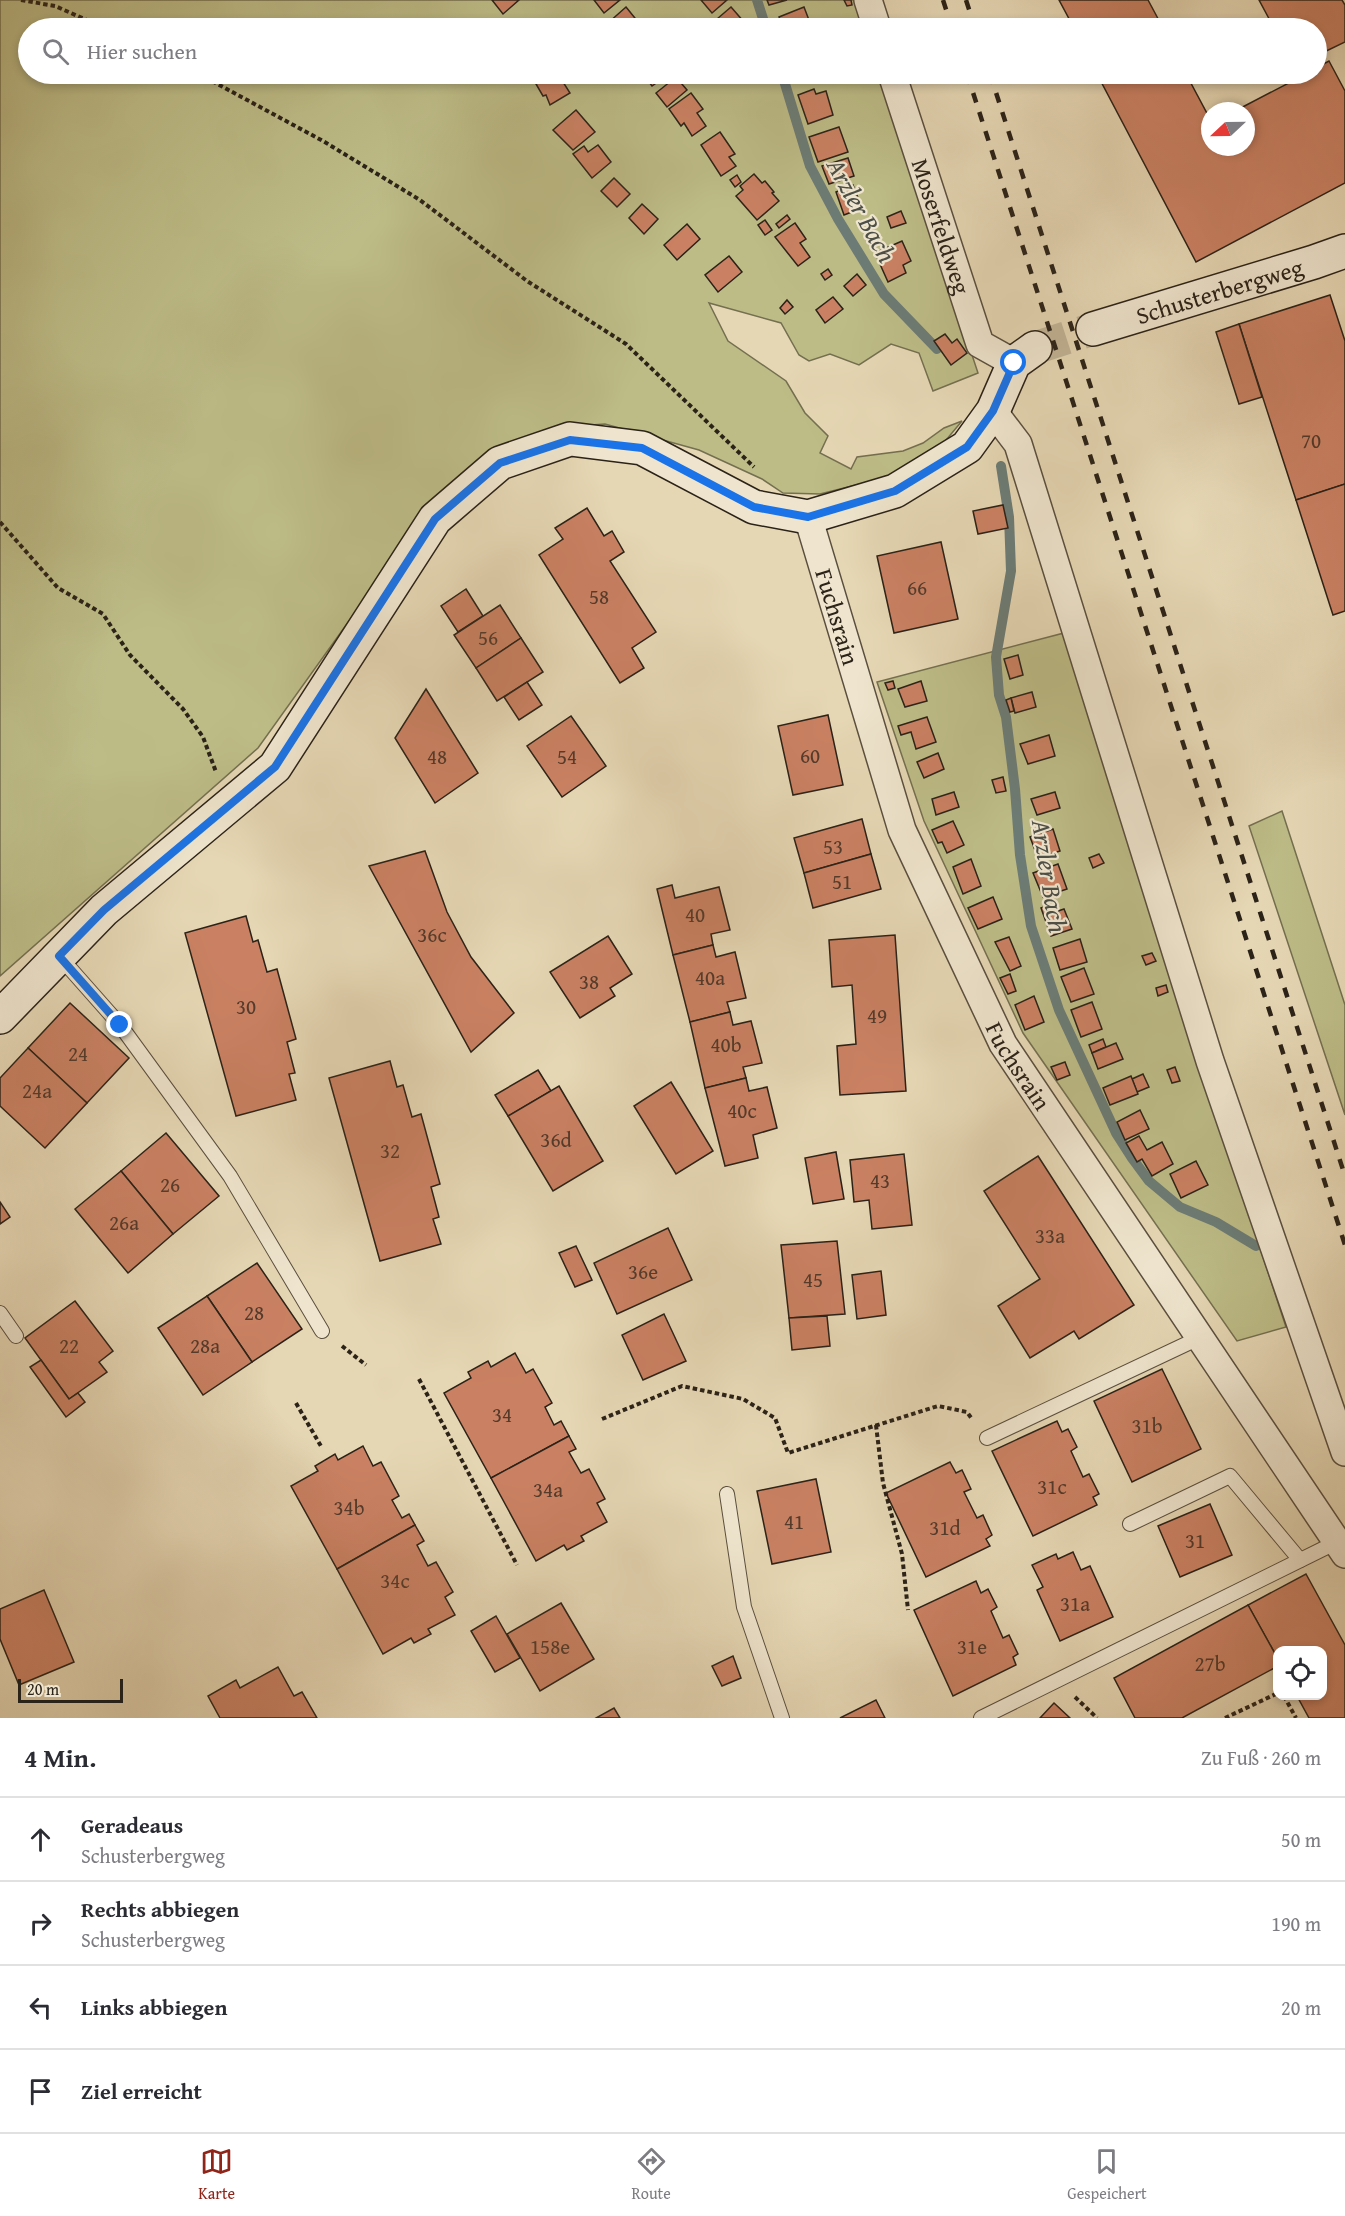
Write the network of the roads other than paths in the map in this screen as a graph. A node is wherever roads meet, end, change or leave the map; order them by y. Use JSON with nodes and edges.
{"nodes":[{"id":1,"x":868,"y":0,"type":"edge"},
{"id":2,"x":874,"y":18,"type":"edge"},
{"id":3,"x":895,"y":84,"type":"edge"},
{"id":4,"x":1345,"y":251,"type":"edge"},
{"id":5,"x":1093,"y":329,"type":"tunnel mouth"},
{"id":6,"x":1024,"y":356,"type":"joint"},
{"id":7,"x":993,"y":411,"type":"junction"},
{"id":8,"x":793,"y":514,"type":"junction"},
{"id":9,"x":59,"y":956,"type":"junction"},
{"id":10,"x":0,"y":1017,"type":"edge"},
{"id":11,"x":0,"y":1313,"type":"edge"},
{"id":12,"x":322,"y":1331,"type":"road end"},
{"id":13,"x":16,"y":1336,"type":"dead end"},
{"id":14,"x":1200,"y":1338,"type":"junction"},
{"id":15,"x":987,"y":1438,"type":"road end"},
{"id":16,"x":1345,"y":1452,"type":"edge"},
{"id":17,"x":727,"y":1494,"type":"dead end"},
{"id":18,"x":1130,"y":1524,"type":"dead end"},
{"id":19,"x":1341,"y":1548,"type":"edge"},
{"id":20,"x":1300,"y":1560,"type":"junction"},
{"id":21,"x":782,"y":1718,"type":"edge"},
{"id":22,"x":981,"y":1718,"type":"edge"}],
"edges":[{"from":1,"to":2,"type":"street"},
{"from":3,"to":6,"type":"street","name":"Moserfeldweg"},
{"from":4,"to":5,"type":"street","name":"Schusterbergweg"},
{"from":6,"to":7,"type":"street"},
{"from":7,"to":8,"type":"street"},
{"from":7,"to":16,"type":"street"},
{"from":8,"to":9,"type":"street"},
{"from":8,"to":14,"type":"street","name":"Fuchsrain"},
{"from":9,"to":10,"type":"street"},
{"from":9,"to":12,"type":"lane"},
{"from":11,"to":13,"type":"lane"},
{"from":14,"to":15,"type":"lane"},
{"from":14,"to":19,"type":"street","name":"Fuchsrain"},
{"from":17,"to":21,"type":"lane"},
{"from":18,"to":20,"type":"lane"},
{"from":19,"to":20,"type":"lane"},
{"from":20,"to":22,"type":"lane"}]}
